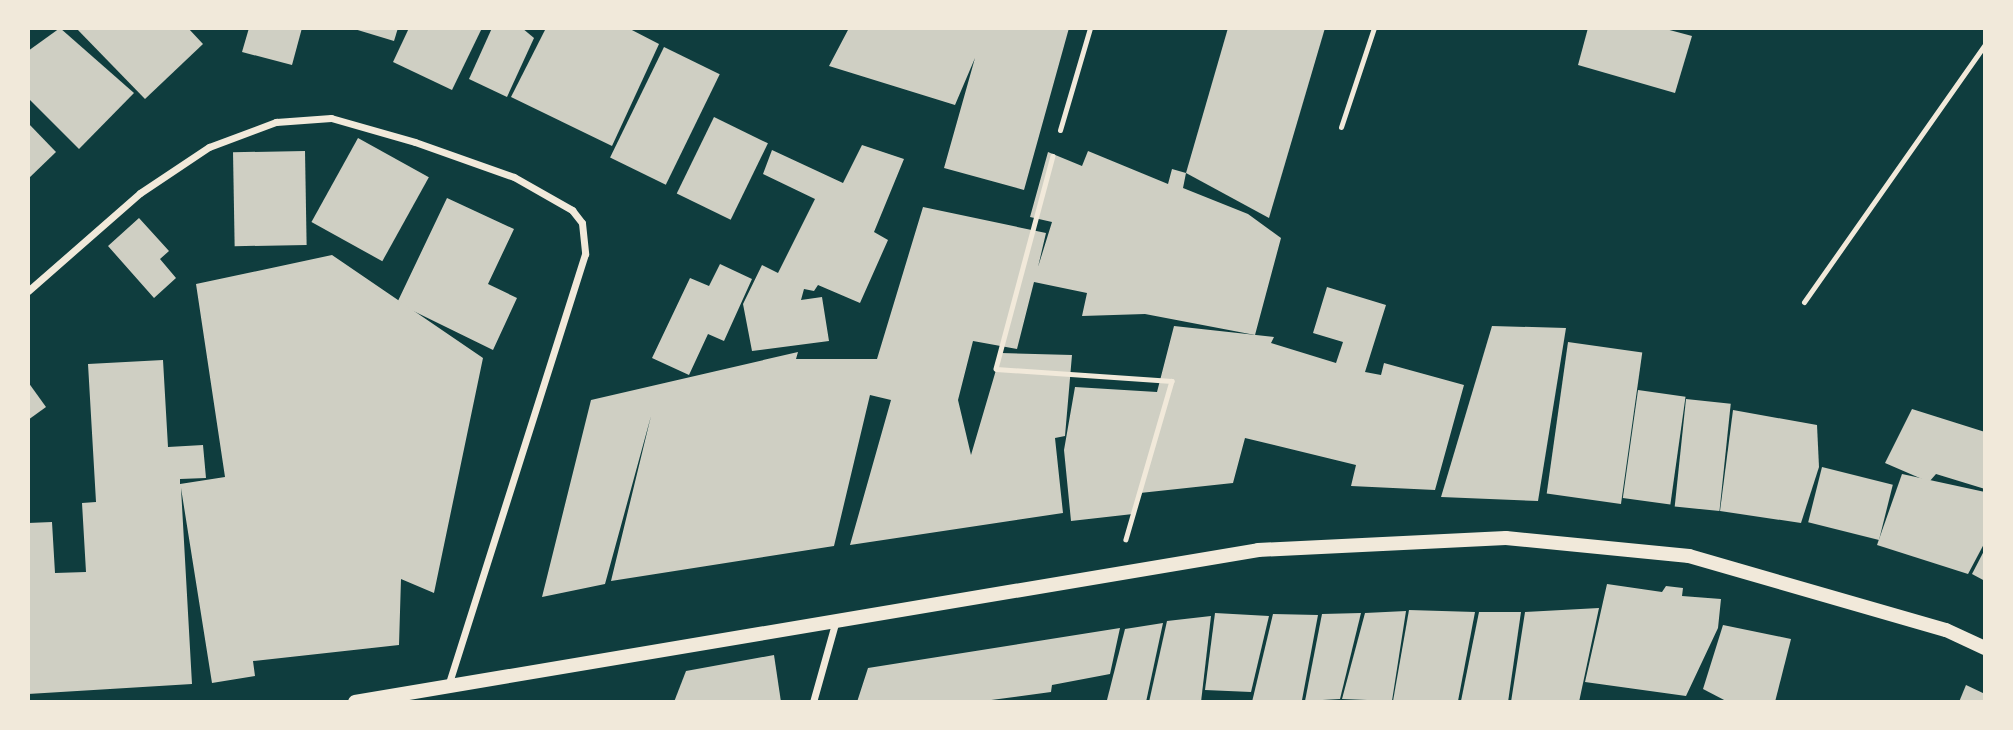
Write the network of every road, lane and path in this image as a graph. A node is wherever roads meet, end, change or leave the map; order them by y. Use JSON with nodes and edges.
{"nodes":[{"id":1,"x":1090,"y":28,"type":"edge"},
{"id":2,"x":1374,"y":28,"type":"edge"},
{"id":3,"x":1985,"y":44,"type":"edge"},
{"id":4,"x":1340,"y":128,"type":"dead end"},
{"id":5,"x":1060,"y":130,"type":"joint"},
{"id":6,"x":28,"y":291,"type":"edge"},
{"id":7,"x":1804,"y":302,"type":"dead end"},
{"id":8,"x":1116,"y":573,"type":"junction"},
{"id":9,"x":836,"y":619,"type":"junction"},
{"id":10,"x":1985,"y":648,"type":"edge"},
{"id":11,"x":447,"y":688,"type":"junction"},
{"id":12,"x":355,"y":702,"type":"edge"},
{"id":13,"x":813,"y":702,"type":"edge"}],
"edges":[{"from":1,"to":5,"type":"lane"},
{"from":2,"to":4,"type":"lane"},
{"from":3,"to":7,"type":"lane"},
{"from":5,"to":8,"type":"path"},
{"from":6,"to":11,"type":"street"},
{"from":8,"to":9,"type":"main road"},
{"from":8,"to":10,"type":"main road"},
{"from":9,"to":11,"type":"main road"},
{"from":9,"to":13,"type":"street"},
{"from":11,"to":12,"type":"main road"}]}
